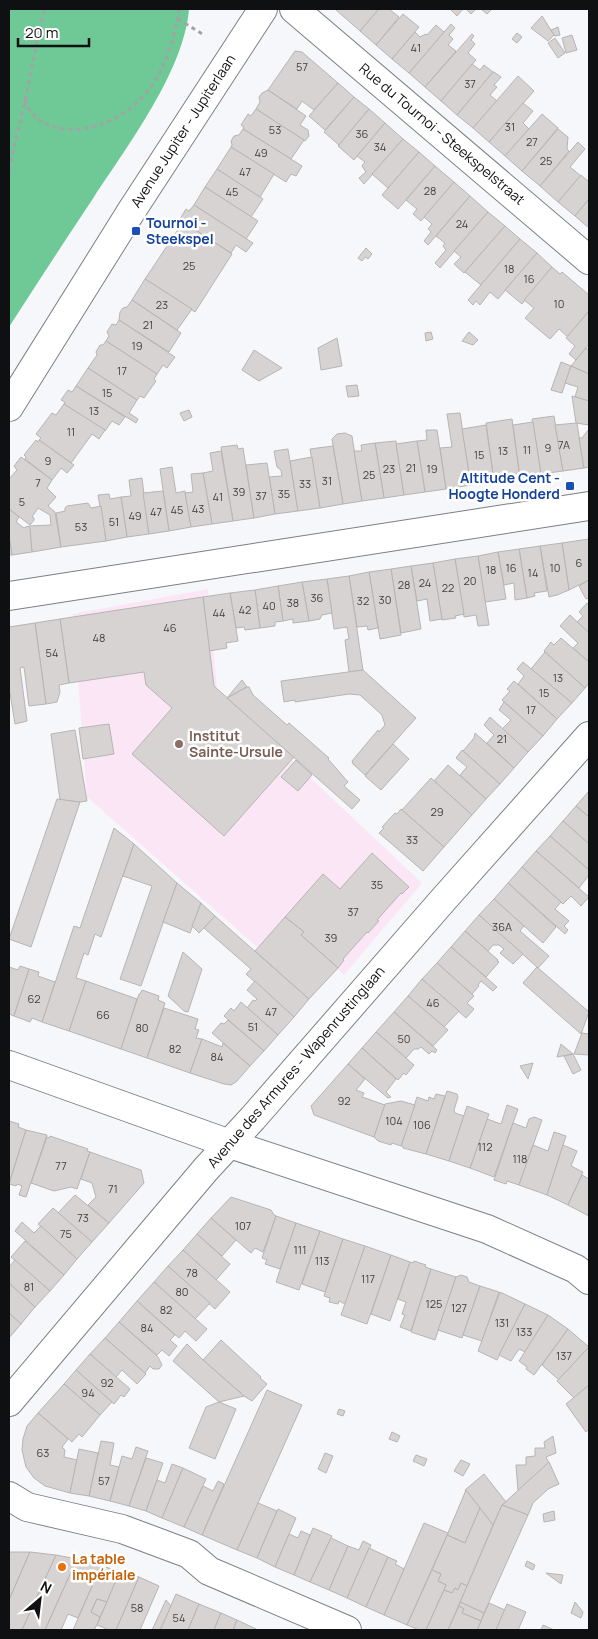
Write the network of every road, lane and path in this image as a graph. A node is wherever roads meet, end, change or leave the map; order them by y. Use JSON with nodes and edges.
{"nodes":[{"id":1,"x":44,"y":9,"type":"edge"},
{"id":2,"x":179,"y":9,"type":"edge"},
{"id":3,"x":263,"y":9,"type":"edge"},
{"id":4,"x":294,"y":9,"type":"edge"},
{"id":5,"x":178,"y":19,"type":"junction"},
{"id":6,"x":204,"y":35,"type":"dead end"},
{"id":7,"x":25,"y":100,"type":"junction"},
{"id":8,"x":9,"y":170,"type":"edge"},
{"id":9,"x":589,"y":260,"type":"edge"},
{"id":10,"x":9,"y":407,"type":"edge"},
{"id":11,"x":589,"y":506,"type":"edge"},
{"id":12,"x":9,"y":596,"type":"edge"},
{"id":13,"x":589,"y":736,"type":"edge"},
{"id":14,"x":9,"y":1064,"type":"edge"},
{"id":15,"x":230,"y":1144,"type":"junction"},
{"id":16,"x":589,"y":1280,"type":"edge"},
{"id":17,"x":9,"y":1402,"type":"edge"},
{"id":18,"x":9,"y":1496,"type":"edge"},
{"id":19,"x":9,"y":1520,"type":"edge"},
{"id":20,"x":210,"y":1571,"type":"junction"},
{"id":21,"x":347,"y":1630,"type":"edge"}],
"edges":[{"from":1,"to":7,"type":"path"},
{"from":2,"to":5,"type":"path"},
{"from":3,"to":10,"type":"street","name":"Avenue Jupiter - Jupiterlaan"},
{"from":4,"to":9,"type":"street","name":"Rue du Tournoi - Steekspelstraat"},
{"from":5,"to":6,"type":"path"},
{"from":5,"to":7,"type":"path"},
{"from":7,"to":8,"type":"path"},
{"from":11,"to":12,"type":"street"},
{"from":13,"to":15,"type":"street","name":"Avenue des Armures - Wapenrustinglaan"},
{"from":14,"to":15,"type":"street"},
{"from":15,"to":16,"type":"street"},
{"from":15,"to":17,"type":"street","name":"Avenue des Armures - Wapenrustinglaan"},
{"from":18,"to":20,"type":"street"},
{"from":19,"to":20,"type":"street"},
{"from":20,"to":21,"type":"street"}]}
